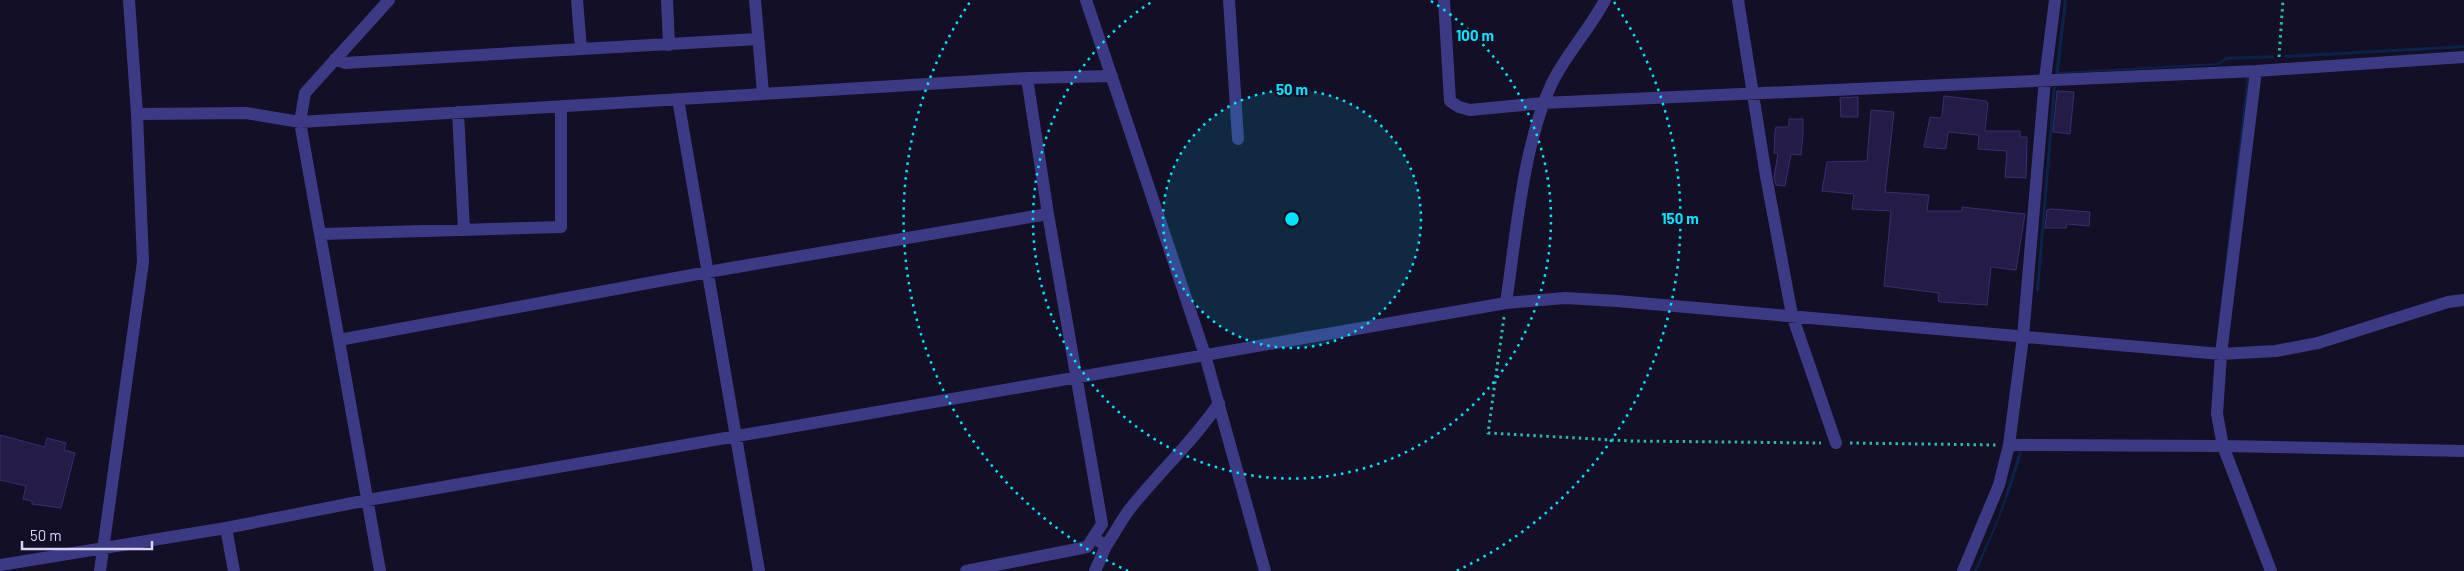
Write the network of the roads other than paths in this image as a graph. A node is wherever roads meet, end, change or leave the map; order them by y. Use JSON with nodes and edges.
{"nodes":[{"id":1,"x":130,"y":0,"type":"edge"},
{"id":2,"x":389,"y":0,"type":"edge"},
{"id":3,"x":577,"y":0,"type":"edge"},
{"id":4,"x":666,"y":0,"type":"edge"},
{"id":5,"x":755,"y":0,"type":"edge"},
{"id":6,"x":1086,"y":0,"type":"edge"},
{"id":7,"x":1229,"y":0,"type":"edge"},
{"id":8,"x":1444,"y":0,"type":"edge"},
{"id":9,"x":1605,"y":0,"type":"edge"},
{"id":10,"x":1738,"y":0,"type":"edge"},
{"id":11,"x":2055,"y":0,"type":"edge"},
{"id":12,"x":758,"y":39,"type":"junction"},
{"id":13,"x":669,"y":44,"type":"junction"},
{"id":14,"x":580,"y":49,"type":"junction"},
{"id":15,"x":2464,"y":57,"type":"edge"},
{"id":16,"x":335,"y":59,"type":"junction"},
{"id":17,"x":2256,"y":70,"type":"junction"},
{"id":18,"x":1112,"y":76,"type":"junction"},
{"id":19,"x":1027,"y":78,"type":"junction"},
{"id":20,"x":2045,"y":79,"type":"junction"},
{"id":21,"x":763,"y":93,"type":"junction"},
{"id":22,"x":1753,"y":94,"type":"junction"},
{"id":23,"x":678,"y":99,"type":"junction"},
{"id":24,"x":1543,"y":103,"type":"junction"},
{"id":25,"x":561,"y":106,"type":"junction"},
{"id":26,"x":458,"y":112,"type":"junction"},
{"id":27,"x":137,"y":114,"type":"junction"},
{"id":28,"x":300,"y":122,"type":"junction"},
{"id":29,"x":1238,"y":139,"type":"dead end"},
{"id":30,"x":1048,"y":214,"type":"junction"},
{"id":31,"x":464,"y":230,"type":"junction"},
{"id":32,"x":321,"y":234,"type":"junction"},
{"id":33,"x":708,"y":272,"type":"junction"},
{"id":34,"x":2464,"y":300,"type":"edge"},
{"id":35,"x":1506,"y":303,"type":"junction"},
{"id":36,"x":1792,"y":315,"type":"junction"},
{"id":37,"x":2023,"y":337,"type":"junction"},
{"id":38,"x":339,"y":340,"type":"junction"},
{"id":39,"x":2221,"y":354,"type":"junction"},
{"id":40,"x":1204,"y":355,"type":"junction"},
{"id":41,"x":1078,"y":377,"type":"junction"},
{"id":42,"x":1219,"y":403,"type":"junction"},
{"id":43,"x":735,"y":437,"type":"junction"},
{"id":44,"x":1836,"y":443,"type":"road end"},
{"id":45,"x":2009,"y":445,"type":"junction"},
{"id":46,"x":2223,"y":446,"type":"junction"},
{"id":47,"x":2464,"y":451,"type":"edge"},
{"id":48,"x":368,"y":500,"type":"junction"},
{"id":49,"x":226,"y":528,"type":"junction"},
{"id":50,"x":1094,"y":537,"type":"junction"},
{"id":51,"x":1106,"y":546,"type":"junction"},
{"id":52,"x":102,"y":550,"type":"junction"},
{"id":53,"x":0,"y":565,"type":"edge"},
{"id":54,"x":984,"y":570,"type":"edge"},
{"id":55,"x":100,"y":571,"type":"edge"},
{"id":56,"x":234,"y":571,"type":"edge"},
{"id":57,"x":380,"y":571,"type":"edge"},
{"id":58,"x":759,"y":571,"type":"edge"},
{"id":59,"x":966,"y":571,"type":"edge"},
{"id":60,"x":1095,"y":571,"type":"edge"},
{"id":61,"x":1265,"y":571,"type":"edge"},
{"id":62,"x":1963,"y":571,"type":"edge"},
{"id":63,"x":2271,"y":571,"type":"edge"}],
"edges":[{"from":1,"to":27,"type":"street"},
{"from":2,"to":16,"type":"street"},
{"from":3,"to":14,"type":"street"},
{"from":4,"to":13,"type":"street"},
{"from":5,"to":12,"type":"street"},
{"from":6,"to":18,"type":"street"},
{"from":7,"to":29,"type":"street"},
{"from":8,"to":24,"type":"street"},
{"from":9,"to":24,"type":"street"},
{"from":10,"to":22,"type":"street"},
{"from":11,"to":20,"type":"street"},
{"from":12,"to":13,"type":"street"},
{"from":12,"to":21,"type":"street"},
{"from":13,"to":14,"type":"street"},
{"from":14,"to":16,"type":"street"},
{"from":15,"to":17,"type":"street"},
{"from":16,"to":28,"type":"street"},
{"from":17,"to":20,"type":"street"},
{"from":17,"to":39,"type":"street"},
{"from":18,"to":19,"type":"street"},
{"from":18,"to":40,"type":"street"},
{"from":19,"to":21,"type":"street"},
{"from":19,"to":30,"type":"street"},
{"from":20,"to":22,"type":"street"},
{"from":20,"to":37,"type":"street"},
{"from":21,"to":23,"type":"street"},
{"from":22,"to":24,"type":"street"},
{"from":22,"to":36,"type":"street"},
{"from":23,"to":25,"type":"street"},
{"from":23,"to":33,"type":"street"},
{"from":24,"to":35,"type":"street"},
{"from":25,"to":26,"type":"street"},
{"from":25,"to":31,"type":"street"},
{"from":26,"to":28,"type":"street"},
{"from":26,"to":31,"type":"street"},
{"from":27,"to":28,"type":"street"},
{"from":27,"to":52,"type":"street"},
{"from":28,"to":32,"type":"street"},
{"from":30,"to":33,"type":"street"},
{"from":30,"to":41,"type":"street"},
{"from":31,"to":32,"type":"street"},
{"from":32,"to":38,"type":"street"},
{"from":33,"to":38,"type":"street"},
{"from":33,"to":43,"type":"street"},
{"from":34,"to":39,"type":"street"},
{"from":35,"to":36,"type":"street"},
{"from":35,"to":40,"type":"street"},
{"from":36,"to":37,"type":"street"},
{"from":36,"to":44,"type":"street"},
{"from":37,"to":39,"type":"street"},
{"from":37,"to":45,"type":"street"},
{"from":38,"to":48,"type":"street"},
{"from":39,"to":46,"type":"street"},
{"from":40,"to":41,"type":"street"},
{"from":40,"to":42,"type":"street"},
{"from":41,"to":43,"type":"street"},
{"from":41,"to":50,"type":"street"},
{"from":42,"to":51,"type":"street"},
{"from":42,"to":61,"type":"street"},
{"from":43,"to":48,"type":"street"},
{"from":43,"to":58,"type":"street"},
{"from":45,"to":46,"type":"street"},
{"from":45,"to":62,"type":"street"},
{"from":46,"to":47,"type":"street"},
{"from":46,"to":63,"type":"street"},
{"from":48,"to":49,"type":"street"},
{"from":48,"to":57,"type":"street"},
{"from":49,"to":52,"type":"street"},
{"from":49,"to":56,"type":"street"},
{"from":50,"to":51,"type":"street"},
{"from":50,"to":54,"type":"street"},
{"from":51,"to":60,"type":"street"},
{"from":52,"to":53,"type":"street"},
{"from":52,"to":55,"type":"street"},
{"from":54,"to":59,"type":"street"}]}
